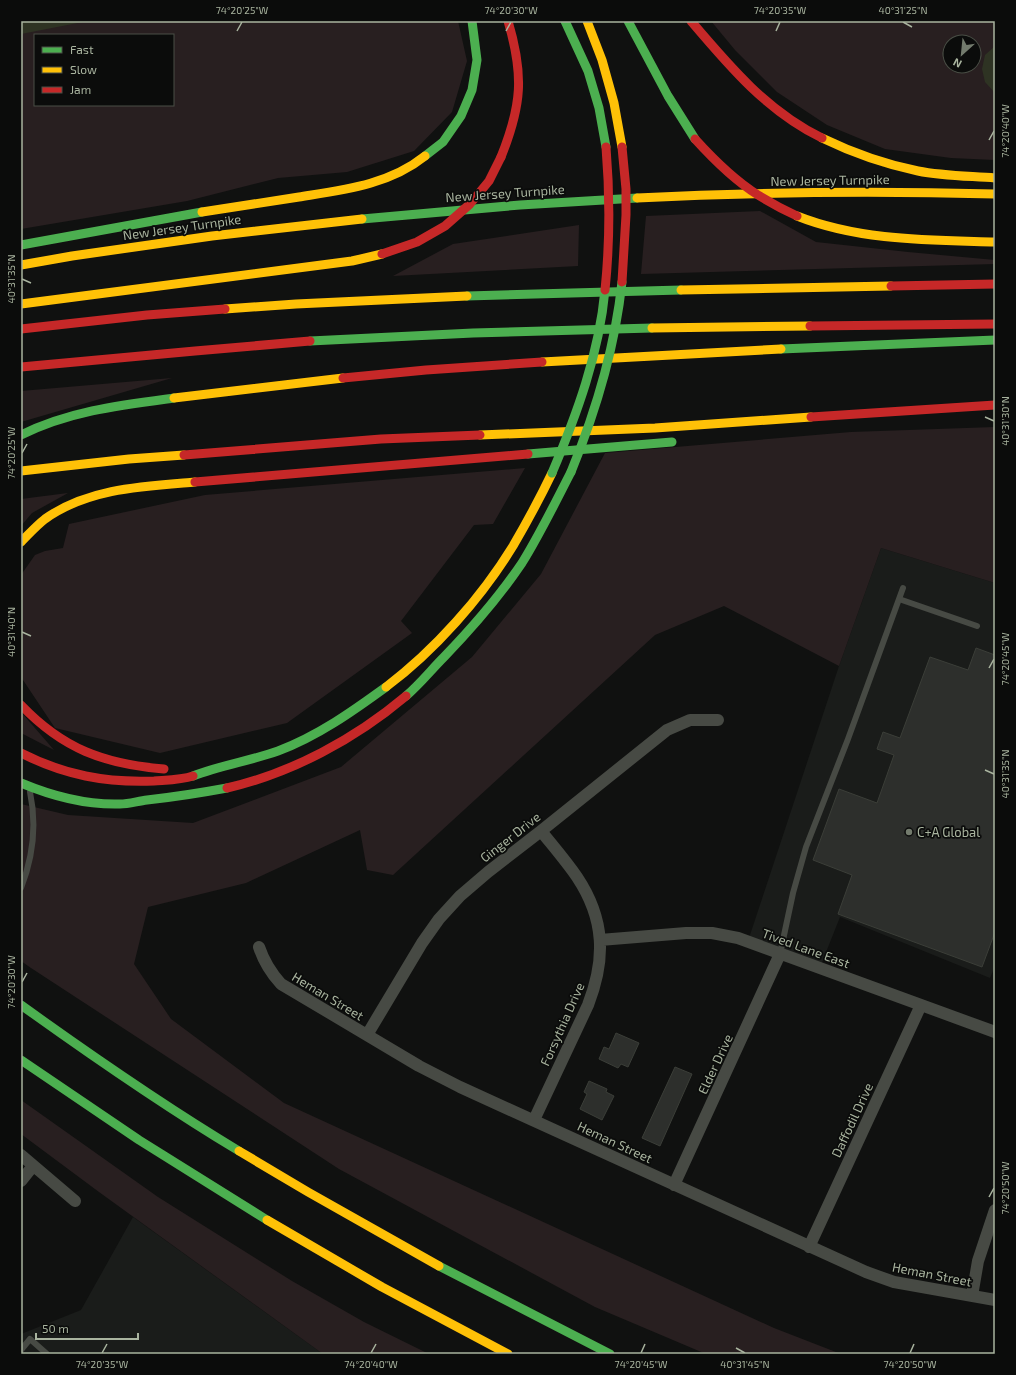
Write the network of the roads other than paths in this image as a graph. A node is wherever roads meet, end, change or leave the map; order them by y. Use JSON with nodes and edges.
{"nodes":[{"id":1,"x":472,"y":21,"type":"edge"},
{"id":2,"x":508,"y":21,"type":"edge"},
{"id":3,"x":565,"y":21,"type":"edge"},
{"id":4,"x":587,"y":21,"type":"edge"},
{"id":5,"x":628,"y":21,"type":"edge"},
{"id":6,"x":691,"y":21,"type":"edge"},
{"id":7,"x":995,"y":178,"type":"edge"},
{"id":8,"x":995,"y":194,"type":"edge"},
{"id":9,"x":995,"y":242,"type":"edge"},
{"id":10,"x":21,"y":245,"type":"edge"},
{"id":11,"x":21,"y":265,"type":"edge"},
{"id":12,"x":995,"y":284,"type":"edge"},
{"id":13,"x":21,"y":304,"type":"edge"},
{"id":14,"x":995,"y":324,"type":"edge"},
{"id":15,"x":21,"y":329,"type":"edge"},
{"id":16,"x":995,"y":340,"type":"edge"},
{"id":17,"x":21,"y":367,"type":"edge"},
{"id":18,"x":995,"y":405,"type":"edge"},
{"id":19,"x":737,"y":423,"type":"junction"},
{"id":20,"x":703,"y":434,"type":"dead end"},
{"id":21,"x":21,"y":435,"type":"edge"},
{"id":22,"x":683,"y":441,"type":"dead end"},
{"id":23,"x":21,"y":471,"type":"edge"},
{"id":24,"x":21,"y":542,"type":"edge"},
{"id":25,"x":903,"y":588,"type":"dead end"},
{"id":26,"x":899,"y":599,"type":"junction"},
{"id":27,"x":977,"y":626,"type":"dead end"},
{"id":28,"x":21,"y":705,"type":"edge"},
{"id":29,"x":718,"y":720,"type":"dead end"},
{"id":30,"x":21,"y":753,"type":"edge"},
{"id":31,"x":207,"y":771,"type":"junction"},
{"id":32,"x":25,"y":785,"type":"edge"},
{"id":33,"x":101,"y":794,"type":"dead end"},
{"id":34,"x":140,"y":801,"type":"junction"},
{"id":35,"x":541,"y":831,"type":"junction"},
{"id":36,"x":21,"y":888,"type":"edge"},
{"id":37,"x":600,"y":940,"type":"junction"},
{"id":38,"x":259,"y":947,"type":"dead end"},
{"id":39,"x":780,"y":954,"type":"junction"},
{"id":40,"x":21,"y":1005,"type":"edge"},
{"id":41,"x":921,"y":1005,"type":"junction"},
{"id":42,"x":995,"y":1032,"type":"edge"},
{"id":43,"x":367,"y":1035,"type":"junction"},
{"id":44,"x":21,"y":1060,"type":"edge"},
{"id":45,"x":534,"y":1120,"type":"junction"},
{"id":46,"x":21,"y":1155,"type":"edge"},
{"id":47,"x":34,"y":1166,"type":"junction"},
{"id":48,"x":21,"y":1181,"type":"edge"},
{"id":49,"x":674,"y":1185,"type":"junction"},
{"id":50,"x":75,"y":1201,"type":"dead end"},
{"id":51,"x":995,"y":1210,"type":"edge"},
{"id":52,"x":809,"y":1247,"type":"junction"},
{"id":53,"x":972,"y":1296,"type":"junction"},
{"id":54,"x":995,"y":1300,"type":"edge"},
{"id":55,"x":21,"y":1350,"type":"edge"},
{"id":56,"x":47,"y":1354,"type":"edge"},
{"id":57,"x":508,"y":1354,"type":"edge"},
{"id":58,"x":610,"y":1354,"type":"edge"}],
"edges":[{"from":1,"to":10,"type":"highway"},
{"from":2,"to":13,"type":"highway","bridge":true},
{"from":3,"to":31,"type":"highway","bridge":true},
{"from":4,"to":34,"type":"highway","bridge":true},
{"from":5,"to":9,"type":"highway","bridge":true},
{"from":6,"to":7,"type":"highway"},
{"from":8,"to":11,"type":"highway","name":"New Jersey Turnpike"},
{"from":12,"to":15,"type":"highway"},
{"from":14,"to":17,"type":"highway"},
{"from":16,"to":21,"type":"highway"},
{"from":18,"to":19,"type":"highway"},
{"from":19,"to":20,"type":"highway"},
{"from":19,"to":23,"type":"highway"},
{"from":22,"to":24,"type":"highway"},
{"from":25,"to":26,"type":"lane"},
{"from":26,"to":27,"type":"lane"},
{"from":26,"to":39,"type":"lane"},
{"from":28,"to":31,"type":"highway"},
{"from":29,"to":35,"type":"street","name":"Ginger Drive"},
{"from":30,"to":31,"type":"highway"},
{"from":32,"to":34,"type":"highway"},
{"from":32,"to":36,"type":"lane"},
{"from":33,"to":34,"type":"highway"},
{"from":35,"to":37,"type":"street","name":"Forsythia Drive"},
{"from":35,"to":43,"type":"street","name":"Ginger Drive"},
{"from":37,"to":39,"type":"street","name":"Tived Lane East"},
{"from":37,"to":45,"type":"street","name":"Forsythia Drive"},
{"from":38,"to":43,"type":"street","name":"Heman Street"},
{"from":39,"to":41,"type":"street","name":"Tived Lane East"},
{"from":39,"to":49,"type":"street","name":"Elder Drive"},
{"from":40,"to":58,"type":"highway"},
{"from":41,"to":42,"type":"street","name":"Tived Lane East"},
{"from":41,"to":52,"type":"street","name":"Daffodil Drive"},
{"from":43,"to":45,"type":"street","name":"Heman Street"},
{"from":44,"to":57,"type":"highway"},
{"from":45,"to":49,"type":"street","name":"Heman Street"},
{"from":46,"to":47,"type":"street"},
{"from":47,"to":48,"type":"street"},
{"from":47,"to":50,"type":"street"},
{"from":49,"to":52,"type":"street","name":"Heman Street"},
{"from":51,"to":53,"type":"street"},
{"from":52,"to":53,"type":"street","name":"Heman Street"},
{"from":53,"to":54,"type":"street","name":"Heman Street"},
{"from":55,"to":56,"type":"lane"}]}
